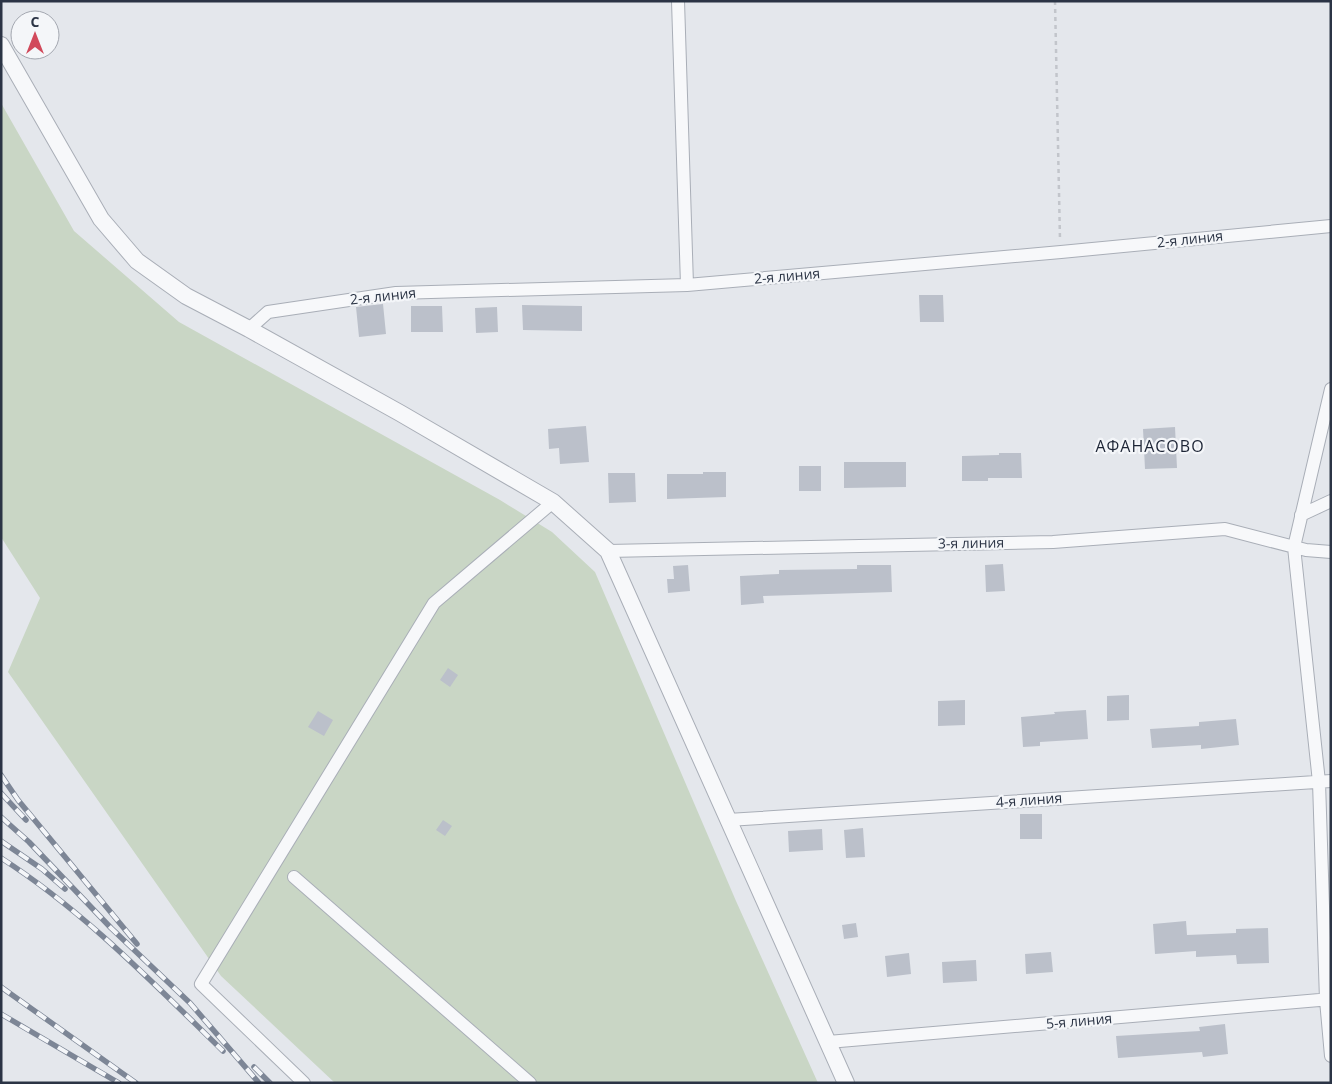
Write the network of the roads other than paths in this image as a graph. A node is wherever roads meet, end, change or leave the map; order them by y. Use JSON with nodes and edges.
{"nodes":[{"id":1,"x":678,"y":1,"type":"edge"},
{"id":2,"x":1,"y":46,"type":"edge"},
{"id":3,"x":1331,"y":226,"type":"edge"},
{"id":4,"x":687,"y":284,"type":"junction"},
{"id":5,"x":249,"y":329,"type":"junction"},
{"id":6,"x":1331,"y":389,"type":"edge"},
{"id":7,"x":1331,"y":501,"type":"edge"},
{"id":8,"x":553,"y":502,"type":"junction"},
{"id":9,"x":1301,"y":516,"type":"junction"},
{"id":10,"x":1294,"y":547,"type":"junction"},
{"id":11,"x":608,"y":551,"type":"junction"},
{"id":12,"x":1331,"y":552,"type":"edge"},
{"id":13,"x":1325,"y":781,"type":"edge"},
{"id":14,"x":728,"y":820,"type":"junction"},
{"id":15,"x":294,"y":877,"type":"dead end"},
{"id":16,"x":1329,"y":1000,"type":"edge"},
{"id":17,"x":828,"y":1042,"type":"junction"},
{"id":18,"x":1331,"y":1056,"type":"edge"},
{"id":19,"x":304,"y":1083,"type":"edge"},
{"id":20,"x":530,"y":1083,"type":"edge"},
{"id":21,"x":846,"y":1083,"type":"edge"}],
"edges":[{"from":1,"to":4,"type":"street"},
{"from":2,"to":5,"type":"street"},
{"from":3,"to":4,"type":"street","name":"2-я линия"},
{"from":4,"to":5,"type":"street","name":"2-я линия"},
{"from":5,"to":8,"type":"street"},
{"from":6,"to":9,"type":"street"},
{"from":7,"to":9,"type":"street"},
{"from":8,"to":11,"type":"street"},
{"from":8,"to":19,"type":"street"},
{"from":9,"to":10,"type":"street"},
{"from":10,"to":11,"type":"street","name":"3-я линия"},
{"from":10,"to":12,"type":"street","name":"3-я линия"},
{"from":10,"to":13,"type":"street"},
{"from":11,"to":14,"type":"street"},
{"from":13,"to":14,"type":"street","name":"4-я линия"},
{"from":13,"to":16,"type":"street"},
{"from":14,"to":17,"type":"street"},
{"from":15,"to":20,"type":"street"},
{"from":16,"to":17,"type":"street","name":"5-я линия"},
{"from":16,"to":18,"type":"street"},
{"from":17,"to":21,"type":"street"}]}
